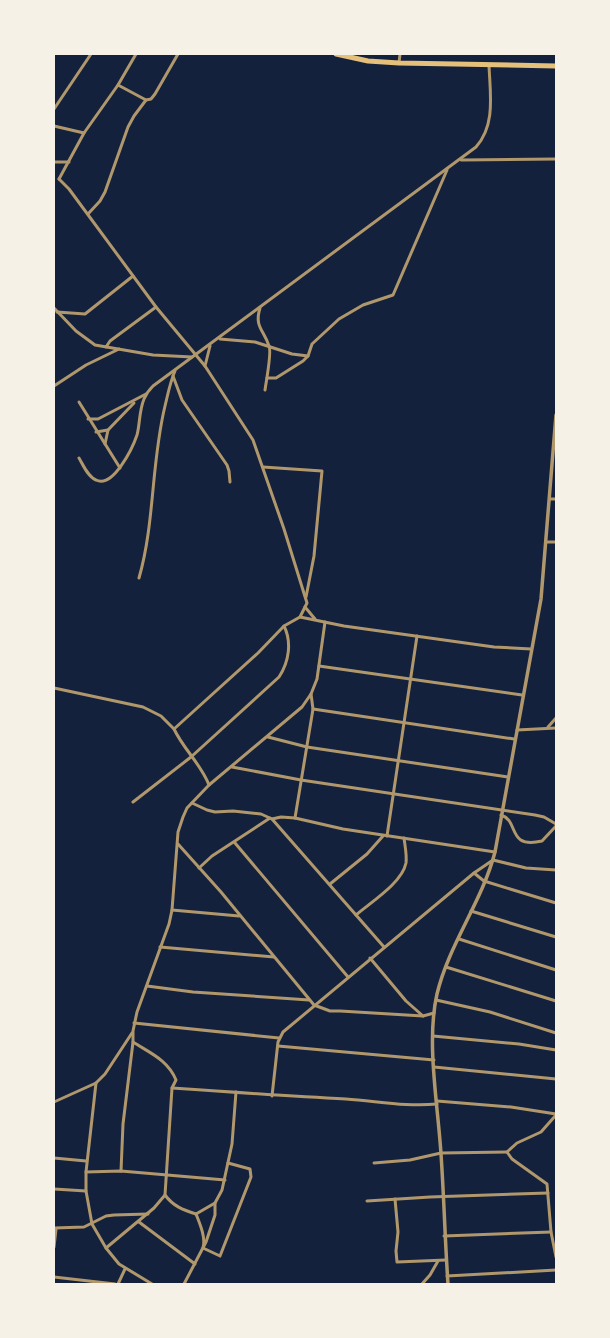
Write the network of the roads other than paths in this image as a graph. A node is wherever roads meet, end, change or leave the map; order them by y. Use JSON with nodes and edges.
{"nodes":[{"id":1,"x":91,"y":54,"type":"edge"},
{"id":2,"x":136,"y":54,"type":"edge"},
{"id":3,"x":178,"y":54,"type":"edge"},
{"id":4,"x":336,"y":54,"type":"edge"},
{"id":5,"x":400,"y":54,"type":"edge"},
{"id":6,"x":399,"y":63,"type":"junction"},
{"id":7,"x":489,"y":65,"type":"junction"},
{"id":8,"x":556,"y":66,"type":"edge"},
{"id":9,"x":118,"y":85,"type":"junction"},
{"id":10,"x":146,"y":100,"type":"junction"},
{"id":11,"x":54,"y":109,"type":"edge"},
{"id":12,"x":54,"y":126,"type":"edge"},
{"id":13,"x":84,"y":133,"type":"junction"},
{"id":14,"x":556,"y":159,"type":"edge"},
{"id":15,"x":461,"y":160,"type":"junction"},
{"id":16,"x":54,"y":162,"type":"edge"},
{"id":17,"x":69,"y":162,"type":"junction"},
{"id":18,"x":448,"y":168,"type":"junction"},
{"id":19,"x":59,"y":179,"type":"junction"},
{"id":20,"x":54,"y":180,"type":"edge"},
{"id":21,"x":88,"y":214,"type":"junction"},
{"id":22,"x":133,"y":276,"type":"junction"},
{"id":23,"x":156,"y":307,"type":"junction"},
{"id":24,"x":54,"y":308,"type":"edge"},
{"id":25,"x":260,"y":308,"type":"junction"},
{"id":26,"x":57,"y":312,"type":"junction"},
{"id":27,"x":219,"y":338,"type":"junction"},
{"id":28,"x":110,"y":341,"type":"junction"},
{"id":29,"x":211,"y":344,"type":"junction"},
{"id":30,"x":106,"y":347,"type":"junction"},
{"id":31,"x":270,"y":347,"type":"junction"},
{"id":32,"x":114,"y":348,"type":"junction"},
{"id":33,"x":119,"y":350,"type":"junction"},
{"id":34,"x":193,"y":356,"type":"junction"},
{"id":35,"x":308,"y":356,"type":"junction"},
{"id":36,"x":205,"y":366,"type":"junction"},
{"id":37,"x":176,"y":369,"type":"junction"},
{"id":38,"x":173,"y":376,"type":"junction"},
{"id":39,"x":267,"y":378,"type":"junction"},
{"id":40,"x":54,"y":386,"type":"edge"},
{"id":41,"x":265,"y":390,"type":"dead end"},
{"id":42,"x":146,"y":394,"type":"junction"},
{"id":43,"x":136,"y":400,"type":"junction"},
{"id":44,"x":78,"y":402,"type":"dead end"},
{"id":45,"x":556,"y":415,"type":"edge"},
{"id":46,"x":88,"y":419,"type":"junction"},
{"id":47,"x":98,"y":419,"type":"junction"},
{"id":48,"x":94,"y":428,"type":"junction"},
{"id":49,"x":108,"y":430,"type":"junction"},
{"id":50,"x":96,"y":432,"type":"junction"},
{"id":51,"x":105,"y":444,"type":"junction"},
{"id":52,"x":79,"y":458,"type":"dead end"},
{"id":53,"x":263,"y":467,"type":"junction"},
{"id":54,"x":120,"y":468,"type":"junction"},
{"id":55,"x":230,"y":482,"type":"dead end"},
{"id":56,"x":550,"y":499,"type":"junction"},
{"id":57,"x":556,"y":499,"type":"edge"},
{"id":58,"x":547,"y":542,"type":"junction"},
{"id":59,"x":556,"y":542,"type":"edge"},
{"id":60,"x":138,"y":578,"type":"dead end"},
{"id":61,"x":306,"y":599,"type":"junction"},
{"id":62,"x":305,"y":606,"type":"junction"},
{"id":63,"x":300,"y":617,"type":"junction"},
{"id":64,"x":315,"y":619,"type":"junction"},
{"id":65,"x":325,"y":622,"type":"junction"},
{"id":66,"x":284,"y":626,"type":"junction"},
{"id":67,"x":417,"y":636,"type":"junction"},
{"id":68,"x":531,"y":649,"type":"junction"},
{"id":69,"x":319,"y":666,"type":"junction"},
{"id":70,"x":411,"y":679,"type":"junction"},
{"id":71,"x":54,"y":688,"type":"edge"},
{"id":72,"x":311,"y":694,"type":"junction"},
{"id":73,"x":522,"y":695,"type":"junction"},
{"id":74,"x":313,"y":709,"type":"junction"},
{"id":75,"x":556,"y":718,"type":"edge"},
{"id":76,"x":404,"y":722,"type":"junction"},
{"id":77,"x":546,"y":728,"type":"junction"},
{"id":78,"x":556,"y":728,"type":"edge"},
{"id":79,"x":174,"y":729,"type":"junction"},
{"id":80,"x":516,"y":730,"type":"junction"},
{"id":81,"x":268,"y":737,"type":"junction"},
{"id":82,"x":514,"y":739,"type":"junction"},
{"id":83,"x":307,"y":747,"type":"junction"},
{"id":84,"x":191,"y":757,"type":"junction"},
{"id":85,"x":399,"y":760,"type":"junction"},
{"id":86,"x":232,"y":767,"type":"junction"},
{"id":87,"x":508,"y":777,"type":"junction"},
{"id":88,"x":302,"y":780,"type":"junction"},
{"id":89,"x":209,"y":785,"type":"junction"},
{"id":90,"x":394,"y":794,"type":"junction"},
{"id":91,"x":133,"y":802,"type":"dead end"},
{"id":92,"x":192,"y":803,"type":"junction"},
{"id":93,"x":501,"y":813,"type":"junction"},
{"id":94,"x":295,"y":818,"type":"junction"},
{"id":95,"x":271,"y":819,"type":"junction"},
{"id":96,"x":556,"y":825,"type":"edge"},
{"id":97,"x":383,"y":836,"type":"junction"},
{"id":98,"x":387,"y":836,"type":"junction"},
{"id":99,"x":404,"y":838,"type":"junction"},
{"id":100,"x":236,"y":843,"type":"junction"},
{"id":101,"x":178,"y":844,"type":"junction"},
{"id":102,"x":495,"y":852,"type":"junction"},
{"id":103,"x":493,"y":860,"type":"junction"},
{"id":104,"x":199,"y":868,"type":"junction"},
{"id":105,"x":556,"y":870,"type":"edge"},
{"id":106,"x":474,"y":872,"type":"junction"},
{"id":107,"x":484,"y":882,"type":"junction"},
{"id":108,"x":330,"y":884,"type":"junction"},
{"id":109,"x":556,"y":903,"type":"edge"},
{"id":110,"x":172,"y":910,"type":"junction"},
{"id":111,"x":471,"y":911,"type":"junction"},
{"id":112,"x":356,"y":914,"type":"junction"},
{"id":113,"x":239,"y":916,"type":"junction"},
{"id":114,"x":556,"y":937,"type":"edge"},
{"id":115,"x":459,"y":939,"type":"junction"},
{"id":116,"x":160,"y":947,"type":"junction"},
{"id":117,"x":384,"y":947,"type":"junction"},
{"id":118,"x":274,"y":957,"type":"junction"},
{"id":119,"x":370,"y":958,"type":"junction"},
{"id":120,"x":446,"y":967,"type":"junction"},
{"id":121,"x":556,"y":970,"type":"edge"},
{"id":122,"x":348,"y":977,"type":"junction"},
{"id":123,"x":147,"y":986,"type":"junction"},
{"id":124,"x":309,"y":1000,"type":"junction"},
{"id":125,"x":436,"y":1000,"type":"junction"},
{"id":126,"x":556,"y":1002,"type":"edge"},
{"id":127,"x":314,"y":1005,"type":"junction"},
{"id":128,"x":434,"y":1013,"type":"junction"},
{"id":129,"x":423,"y":1016,"type":"junction"},
{"id":130,"x":134,"y":1023,"type":"junction"},
{"id":131,"x":133,"y":1031,"type":"junction"},
{"id":132,"x":556,"y":1033,"type":"edge"},
{"id":133,"x":433,"y":1036,"type":"junction"},
{"id":134,"x":279,"y":1038,"type":"junction"},
{"id":135,"x":133,"y":1042,"type":"junction"},
{"id":136,"x":278,"y":1046,"type":"junction"},
{"id":137,"x":556,"y":1050,"type":"edge"},
{"id":138,"x":434,"y":1060,"type":"junction"},
{"id":139,"x":434,"y":1067,"type":"junction"},
{"id":140,"x":556,"y":1079,"type":"edge"},
{"id":141,"x":96,"y":1083,"type":"junction"},
{"id":142,"x":172,"y":1088,"type":"junction"},
{"id":143,"x":236,"y":1092,"type":"junction"},
{"id":144,"x":272,"y":1096,"type":"junction"},
{"id":145,"x":54,"y":1102,"type":"edge"},
{"id":146,"x":437,"y":1102,"type":"junction"},
{"id":147,"x":556,"y":1114,"type":"edge"},
{"id":148,"x":507,"y":1152,"type":"junction"},
{"id":149,"x":441,"y":1153,"type":"junction"},
{"id":150,"x":54,"y":1158,"type":"edge"},
{"id":151,"x":86,"y":1161,"type":"junction"},
{"id":152,"x":228,"y":1163,"type":"junction"},
{"id":153,"x":374,"y":1163,"type":"dead end"},
{"id":154,"x":121,"y":1171,"type":"junction"},
{"id":155,"x":86,"y":1172,"type":"junction"},
{"id":156,"x":166,"y":1175,"type":"junction"},
{"id":157,"x":225,"y":1180,"type":"junction"},
{"id":158,"x":54,"y":1188,"type":"edge"},
{"id":159,"x":86,"y":1191,"type":"junction"},
{"id":160,"x":548,"y":1193,"type":"junction"},
{"id":161,"x":165,"y":1195,"type":"junction"},
{"id":162,"x":442,"y":1197,"type":"junction"},
{"id":163,"x":395,"y":1199,"type":"junction"},
{"id":164,"x":367,"y":1201,"type":"dead end"},
{"id":165,"x":215,"y":1202,"type":"junction"},
{"id":166,"x":148,"y":1214,"type":"junction"},
{"id":167,"x":196,"y":1214,"type":"junction"},
{"id":168,"x":139,"y":1222,"type":"junction"},
{"id":169,"x":92,"y":1224,"type":"junction"},
{"id":170,"x":55,"y":1229,"type":"edge"},
{"id":171,"x":551,"y":1232,"type":"junction"},
{"id":172,"x":444,"y":1236,"type":"junction"},
{"id":173,"x":54,"y":1247,"type":"edge"},
{"id":174,"x":106,"y":1248,"type":"junction"},
{"id":175,"x":203,"y":1248,"type":"junction"},
{"id":176,"x":556,"y":1257,"type":"edge"},
{"id":177,"x":446,"y":1260,"type":"junction"},
{"id":178,"x":438,"y":1261,"type":"junction"},
{"id":179,"x":195,"y":1264,"type":"junction"},
{"id":180,"x":125,"y":1269,"type":"junction"},
{"id":181,"x":556,"y":1270,"type":"edge"},
{"id":182,"x":447,"y":1276,"type":"junction"},
{"id":183,"x":54,"y":1277,"type":"edge"},
{"id":184,"x":117,"y":1284,"type":"edge"},
{"id":185,"x":152,"y":1284,"type":"edge"},
{"id":186,"x":184,"y":1284,"type":"edge"},
{"id":187,"x":422,"y":1284,"type":"edge"},
{"id":188,"x":448,"y":1284,"type":"edge"}],
"edges":[{"from":1,"to":11,"type":"street"},
{"from":2,"to":9,"type":"street"},
{"from":3,"to":10,"type":"street"},
{"from":4,"to":6,"type":"highway"},
{"from":5,"to":6,"type":"street"},
{"from":6,"to":7,"type":"highway"},
{"from":7,"to":8,"type":"highway"},
{"from":7,"to":15,"type":"street"},
{"from":9,"to":10,"type":"street"},
{"from":9,"to":13,"type":"street"},
{"from":10,"to":21,"type":"street"},
{"from":12,"to":13,"type":"street"},
{"from":13,"to":17,"type":"street"},
{"from":14,"to":15,"type":"street"},
{"from":15,"to":18,"type":"street"},
{"from":16,"to":17,"type":"street"},
{"from":17,"to":19,"type":"street"},
{"from":18,"to":25,"type":"street"},
{"from":18,"to":35,"type":"street"},
{"from":19,"to":20,"type":"street"},
{"from":19,"to":21,"type":"street"},
{"from":21,"to":22,"type":"street"},
{"from":22,"to":23,"type":"street"},
{"from":22,"to":26,"type":"street"},
{"from":23,"to":28,"type":"street"},
{"from":23,"to":34,"type":"street"},
{"from":24,"to":26,"type":"street"},
{"from":25,"to":27,"type":"street"},
{"from":25,"to":31,"type":"street"},
{"from":26,"to":30,"type":"street"},
{"from":27,"to":29,"type":"street"},
{"from":27,"to":31,"type":"street"},
{"from":28,"to":30,"type":"street"},
{"from":28,"to":32,"type":"street"},
{"from":29,"to":34,"type":"street"},
{"from":29,"to":36,"type":"street"},
{"from":30,"to":32,"type":"street"},
{"from":31,"to":35,"type":"street"},
{"from":31,"to":39,"type":"street"},
{"from":32,"to":33,"type":"street"},
{"from":33,"to":34,"type":"street"},
{"from":33,"to":40,"type":"street"},
{"from":34,"to":36,"type":"street"},
{"from":34,"to":37,"type":"street"},
{"from":35,"to":39,"type":"street"},
{"from":36,"to":53,"type":"street"},
{"from":37,"to":38,"type":"street"},
{"from":37,"to":42,"type":"street"},
{"from":38,"to":55,"type":"street"},
{"from":38,"to":60,"type":"street"},
{"from":39,"to":41,"type":"street"},
{"from":42,"to":43,"type":"street"},
{"from":42,"to":54,"type":"street"},
{"from":43,"to":47,"type":"street"},
{"from":43,"to":49,"type":"street"},
{"from":44,"to":46,"type":"street"},
{"from":45,"to":56,"type":"street"},
{"from":46,"to":47,"type":"street"},
{"from":46,"to":48,"type":"street"},
{"from":47,"to":48,"type":"street"},
{"from":48,"to":50,"type":"street"},
{"from":49,"to":50,"type":"street"},
{"from":49,"to":51,"type":"street"},
{"from":50,"to":51,"type":"street"},
{"from":51,"to":54,"type":"street"},
{"from":52,"to":54,"type":"street"},
{"from":53,"to":61,"type":"street"},
{"from":53,"to":61,"type":"street"},
{"from":56,"to":57,"type":"street"},
{"from":56,"to":58,"type":"street"},
{"from":58,"to":59,"type":"street"},
{"from":58,"to":68,"type":"street"},
{"from":61,"to":62,"type":"street"},
{"from":62,"to":63,"type":"street"},
{"from":62,"to":64,"type":"street"},
{"from":63,"to":64,"type":"street"},
{"from":63,"to":66,"type":"street"},
{"from":64,"to":65,"type":"street"},
{"from":65,"to":67,"type":"street"},
{"from":65,"to":69,"type":"street"},
{"from":66,"to":79,"type":"street"},
{"from":66,"to":84,"type":"street"},
{"from":67,"to":68,"type":"street"},
{"from":67,"to":70,"type":"street"},
{"from":68,"to":73,"type":"street"},
{"from":69,"to":70,"type":"street"},
{"from":69,"to":72,"type":"street"},
{"from":70,"to":73,"type":"street"},
{"from":70,"to":76,"type":"street"},
{"from":71,"to":79,"type":"street"},
{"from":72,"to":74,"type":"street"},
{"from":72,"to":81,"type":"street"},
{"from":73,"to":80,"type":"street"},
{"from":74,"to":76,"type":"street"},
{"from":74,"to":83,"type":"street"},
{"from":75,"to":77,"type":"street"},
{"from":76,"to":82,"type":"street"},
{"from":76,"to":85,"type":"street"},
{"from":77,"to":78,"type":"street"},
{"from":77,"to":80,"type":"street"},
{"from":79,"to":84,"type":"street"},
{"from":80,"to":82,"type":"street"},
{"from":81,"to":83,"type":"street"},
{"from":81,"to":86,"type":"street"},
{"from":82,"to":87,"type":"street"},
{"from":83,"to":85,"type":"street"},
{"from":83,"to":88,"type":"street"},
{"from":84,"to":89,"type":"street"},
{"from":84,"to":91,"type":"street"},
{"from":85,"to":87,"type":"street"},
{"from":85,"to":90,"type":"street"},
{"from":86,"to":88,"type":"street"},
{"from":86,"to":89,"type":"street"},
{"from":87,"to":93,"type":"street"},
{"from":88,"to":90,"type":"street"},
{"from":88,"to":94,"type":"street"},
{"from":89,"to":92,"type":"street"},
{"from":90,"to":93,"type":"street"},
{"from":90,"to":98,"type":"street"},
{"from":92,"to":95,"type":"street"},
{"from":92,"to":101,"type":"street"},
{"from":93,"to":96,"type":"street"},
{"from":93,"to":96,"type":"street"},
{"from":93,"to":102,"type":"street"},
{"from":94,"to":95,"type":"street"},
{"from":94,"to":97,"type":"street"},
{"from":95,"to":100,"type":"street"},
{"from":95,"to":108,"type":"street"},
{"from":97,"to":98,"type":"street"},
{"from":97,"to":108,"type":"street"},
{"from":98,"to":99,"type":"street"},
{"from":99,"to":102,"type":"street"},
{"from":99,"to":112,"type":"street"},
{"from":100,"to":104,"type":"street"},
{"from":100,"to":122,"type":"street"},
{"from":101,"to":104,"type":"street"},
{"from":101,"to":110,"type":"street"},
{"from":102,"to":103,"type":"street"},
{"from":103,"to":105,"type":"street"},
{"from":103,"to":106,"type":"street"},
{"from":103,"to":107,"type":"street"},
{"from":104,"to":113,"type":"street"},
{"from":106,"to":107,"type":"street"},
{"from":106,"to":117,"type":"street"},
{"from":107,"to":109,"type":"street"},
{"from":107,"to":111,"type":"street"},
{"from":108,"to":112,"type":"street"},
{"from":110,"to":113,"type":"street"},
{"from":110,"to":116,"type":"street"},
{"from":111,"to":114,"type":"street"},
{"from":111,"to":115,"type":"street"},
{"from":112,"to":117,"type":"street"},
{"from":113,"to":118,"type":"street"},
{"from":115,"to":120,"type":"street"},
{"from":115,"to":121,"type":"street"},
{"from":116,"to":118,"type":"street"},
{"from":116,"to":123,"type":"street"},
{"from":117,"to":119,"type":"street"},
{"from":118,"to":124,"type":"street"},
{"from":119,"to":122,"type":"street"},
{"from":119,"to":129,"type":"street"},
{"from":120,"to":125,"type":"street"},
{"from":120,"to":126,"type":"street"},
{"from":122,"to":127,"type":"street"},
{"from":123,"to":124,"type":"street"},
{"from":123,"to":130,"type":"street"},
{"from":124,"to":127,"type":"street"},
{"from":125,"to":128,"type":"street"},
{"from":125,"to":132,"type":"street"},
{"from":127,"to":129,"type":"street"},
{"from":127,"to":134,"type":"street"},
{"from":128,"to":129,"type":"street"},
{"from":128,"to":133,"type":"street"},
{"from":130,"to":131,"type":"street"},
{"from":130,"to":134,"type":"street"},
{"from":131,"to":135,"type":"street"},
{"from":131,"to":141,"type":"street"},
{"from":133,"to":137,"type":"street"},
{"from":133,"to":138,"type":"street"},
{"from":134,"to":136,"type":"street"},
{"from":135,"to":142,"type":"street"},
{"from":135,"to":154,"type":"street"},
{"from":136,"to":138,"type":"street"},
{"from":136,"to":144,"type":"street"},
{"from":138,"to":139,"type":"street"},
{"from":139,"to":140,"type":"street"},
{"from":139,"to":146,"type":"street"},
{"from":141,"to":145,"type":"street"},
{"from":141,"to":151,"type":"street"},
{"from":142,"to":143,"type":"street"},
{"from":142,"to":156,"type":"street"},
{"from":143,"to":144,"type":"street"},
{"from":143,"to":152,"type":"street"},
{"from":144,"to":146,"type":"street"},
{"from":146,"to":147,"type":"street"},
{"from":146,"to":149,"type":"street"},
{"from":147,"to":148,"type":"street"},
{"from":148,"to":149,"type":"street"},
{"from":148,"to":160,"type":"street"},
{"from":149,"to":153,"type":"street"},
{"from":149,"to":162,"type":"street"},
{"from":150,"to":151,"type":"street"},
{"from":151,"to":155,"type":"street"},
{"from":152,"to":157,"type":"street"},
{"from":152,"to":175,"type":"street"},
{"from":154,"to":155,"type":"street"},
{"from":154,"to":156,"type":"street"},
{"from":155,"to":159,"type":"street"},
{"from":156,"to":157,"type":"street"},
{"from":156,"to":161,"type":"street"},
{"from":157,"to":165,"type":"street"},
{"from":158,"to":159,"type":"street"},
{"from":159,"to":169,"type":"street"},
{"from":160,"to":162,"type":"street"},
{"from":160,"to":171,"type":"street"},
{"from":161,"to":166,"type":"street"},
{"from":161,"to":167,"type":"street"},
{"from":162,"to":163,"type":"street"},
{"from":162,"to":172,"type":"street"},
{"from":163,"to":164,"type":"street"},
{"from":163,"to":178,"type":"street"},
{"from":165,"to":167,"type":"street"},
{"from":165,"to":175,"type":"street"},
{"from":166,"to":168,"type":"street"},
{"from":166,"to":169,"type":"street"},
{"from":167,"to":175,"type":"street"},
{"from":168,"to":174,"type":"street"},
{"from":168,"to":179,"type":"street"},
{"from":169,"to":170,"type":"street"},
{"from":169,"to":174,"type":"street"},
{"from":170,"to":173,"type":"street"},
{"from":171,"to":172,"type":"street"},
{"from":171,"to":176,"type":"street"},
{"from":172,"to":177,"type":"street"},
{"from":174,"to":180,"type":"street"},
{"from":175,"to":179,"type":"street"},
{"from":177,"to":178,"type":"street"},
{"from":177,"to":182,"type":"street"},
{"from":178,"to":187,"type":"street"},
{"from":179,"to":186,"type":"street"},
{"from":180,"to":184,"type":"street"},
{"from":180,"to":185,"type":"street"},
{"from":181,"to":182,"type":"street"},
{"from":182,"to":188,"type":"street"},
{"from":183,"to":184,"type":"street"}]}
